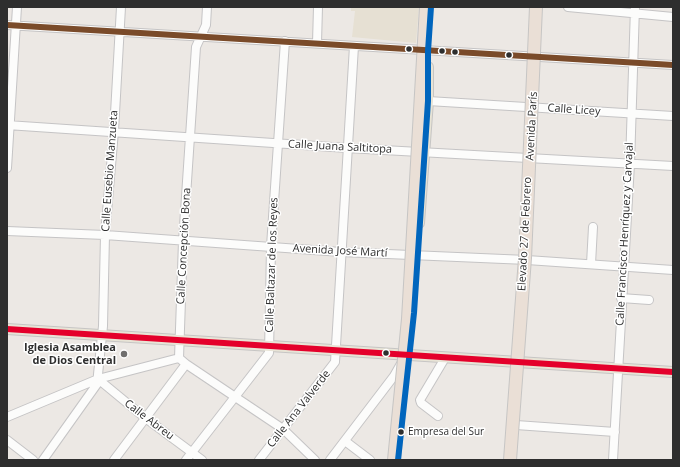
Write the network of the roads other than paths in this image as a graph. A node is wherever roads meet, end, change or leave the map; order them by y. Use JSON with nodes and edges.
{"nodes":[{"id":1,"x":17,"y":7,"type":"edge"},
{"id":2,"x":121,"y":7,"type":"edge"},
{"id":3,"x":207,"y":7,"type":"edge"},
{"id":4,"x":318,"y":7,"type":"edge"},
{"id":5,"x":426,"y":7,"type":"edge"},
{"id":6,"x":431,"y":7,"type":"edge"},
{"id":7,"x":537,"y":7,"type":"edge"},
{"id":8,"x":568,"y":7,"type":"edge"},
{"id":9,"x":635,"y":11,"type":"edge"},
{"id":10,"x":673,"y":17,"type":"edge"},
{"id":11,"x":7,"y":25,"type":"edge"},
{"id":12,"x":16,"y":26,"type":"junction"},
{"id":13,"x":119,"y":32,"type":"junction"},
{"id":14,"x":201,"y":37,"type":"junction"},
{"id":15,"x":284,"y":41,"type":"junction"},
{"id":16,"x":317,"y":43,"type":"junction"},
{"id":17,"x":354,"y":46,"type":"junction"},
{"id":18,"x":428,"y":51,"type":"junction"},
{"id":19,"x":536,"y":55,"type":"junction"},
{"id":20,"x":634,"y":62,"type":"junction"},
{"id":21,"x":673,"y":65,"type":"edge"},
{"id":22,"x":428,"y":101,"type":"junction"},
{"id":23,"x":533,"y":108,"type":"junction"},
{"id":24,"x":631,"y":114,"type":"junction"},
{"id":25,"x":673,"y":116,"type":"edge"},
{"id":26,"x":8,"y":126,"type":"edge"},
{"id":27,"x":114,"y":131,"type":"junction"},
{"id":28,"x":190,"y":137,"type":"junction"},
{"id":29,"x":277,"y":143,"type":"junction"},
{"id":30,"x":347,"y":148,"type":"junction"},
{"id":31,"x":424,"y":151,"type":"junction"},
{"id":32,"x":530,"y":158,"type":"junction"},
{"id":33,"x":630,"y":164,"type":"junction"},
{"id":34,"x":673,"y":166,"type":"edge"},
{"id":35,"x":7,"y":168,"type":"edge"},
{"id":36,"x":593,"y":227,"type":"dead end"},
{"id":37,"x":7,"y":231,"type":"edge"},
{"id":38,"x":105,"y":235,"type":"junction"},
{"id":39,"x":183,"y":241,"type":"junction"},
{"id":40,"x":271,"y":246,"type":"junction"},
{"id":41,"x":341,"y":252,"type":"junction"},
{"id":42,"x":417,"y":255,"type":"junction"},
{"id":43,"x":527,"y":260,"type":"junction"},
{"id":44,"x":591,"y":264,"type":"junction"},
{"id":45,"x":622,"y":267,"type":"junction"},
{"id":46,"x":673,"y":270,"type":"edge"},
{"id":47,"x":621,"y":298,"type":"junction"},
{"id":48,"x":649,"y":300,"type":"dead end"},
{"id":49,"x":7,"y":329,"type":"edge"},
{"id":50,"x":102,"y":335,"type":"junction"},
{"id":51,"x":180,"y":339,"type":"junction"},
{"id":52,"x":270,"y":345,"type":"junction"},
{"id":53,"x":337,"y":351,"type":"junction"},
{"id":54,"x":407,"y":356,"type":"junction"},
{"id":55,"x":179,"y":358,"type":"junction"},
{"id":56,"x":445,"y":358,"type":"junction"},
{"id":57,"x":519,"y":362,"type":"junction"},
{"id":58,"x":186,"y":364,"type":"junction"},
{"id":59,"x":618,"y":368,"type":"junction"},
{"id":60,"x":673,"y":372,"type":"edge"},
{"id":61,"x":98,"y":379,"type":"junction"},
{"id":62,"x":235,"y":395,"type":"junction"},
{"id":63,"x":438,"y":416,"type":"dead end"},
{"id":64,"x":7,"y":417,"type":"edge"},
{"id":65,"x":144,"y":417,"type":"junction"},
{"id":66,"x":516,"y":426,"type":"junction"},
{"id":67,"x":283,"y":429,"type":"junction"},
{"id":68,"x":615,"y":432,"type":"junction"},
{"id":69,"x":7,"y":440,"type":"edge"},
{"id":70,"x":345,"y":441,"type":"junction"},
{"id":71,"x":191,"y":452,"type":"junction"},
{"id":72,"x":33,"y":460,"type":"edge"},
{"id":73,"x":43,"y":460,"type":"edge"},
{"id":74,"x":114,"y":460,"type":"edge"},
{"id":75,"x":186,"y":460,"type":"edge"},
{"id":76,"x":202,"y":460,"type":"edge"},
{"id":77,"x":259,"y":460,"type":"edge"},
{"id":78,"x":315,"y":460,"type":"edge"},
{"id":79,"x":330,"y":460,"type":"edge"},
{"id":80,"x":370,"y":460,"type":"edge"},
{"id":81,"x":394,"y":460,"type":"edge"},
{"id":82,"x":398,"y":460,"type":"edge"},
{"id":83,"x":510,"y":460,"type":"edge"},
{"id":84,"x":513,"y":460,"type":"edge"},
{"id":85,"x":613,"y":460,"type":"edge"}],
"edges":[{"from":1,"to":12,"type":"street"},
{"from":2,"to":13,"type":"street","name":"Calle Eusebio Manzueta"},
{"from":3,"to":14,"type":"street","name":"Calle Concepción Bona"},
{"from":4,"to":16,"type":"street"},
{"from":5,"to":81,"type":"highway","bridge":true},
{"from":6,"to":18,"type":"main road"},
{"from":7,"to":19,"type":"main road","name":"Avenida París"},
{"from":7,"to":83,"type":"highway","name":"Elevado 27 de Febrero","bridge":true},
{"from":8,"to":9,"type":"street"},
{"from":9,"to":10,"type":"street"},
{"from":9,"to":20,"type":"street","name":"Calle Francisco Henríquez y Carvajal"},
{"from":11,"to":12,"type":"street"},
{"from":12,"to":13,"type":"street"},
{"from":12,"to":26,"type":"street"},
{"from":13,"to":14,"type":"street"},
{"from":13,"to":27,"type":"street","name":"Calle Eusebio Manzueta"},
{"from":14,"to":15,"type":"street"},
{"from":14,"to":28,"type":"street","name":"Calle Concepción Bona"},
{"from":15,"to":16,"type":"street"},
{"from":15,"to":29,"type":"street","name":"Calle Baltazar de los Reyes"},
{"from":16,"to":17,"type":"street"},
{"from":17,"to":18,"type":"street"},
{"from":17,"to":30,"type":"street","name":"Calle Ana Valverde"},
{"from":18,"to":19,"type":"street"},
{"from":18,"to":22,"type":"main road"},
{"from":19,"to":20,"type":"street"},
{"from":19,"to":23,"type":"main road","name":"Avenida París"},
{"from":20,"to":21,"type":"street"},
{"from":20,"to":24,"type":"street","name":"Calle Francisco Henríquez y Carvajal"},
{"from":22,"to":23,"type":"street","name":"Calle Licey"},
{"from":22,"to":31,"type":"main road"},
{"from":23,"to":24,"type":"street","name":"Calle Licey"},
{"from":23,"to":32,"type":"main road","name":"Avenida París"},
{"from":24,"to":25,"type":"street","name":"Calle Licey"},
{"from":24,"to":33,"type":"street","name":"Calle Francisco Henríquez y Carvajal"},
{"from":26,"to":27,"type":"street","name":"Calle Juana Saltitopa"},
{"from":26,"to":35,"type":"street"},
{"from":27,"to":28,"type":"street","name":"Calle Juana Saltitopa"},
{"from":27,"to":38,"type":"street","name":"Calle Eusebio Manzueta"},
{"from":28,"to":29,"type":"street","name":"Calle Juana Saltitopa"},
{"from":28,"to":39,"type":"street","name":"Calle Concepción Bona"},
{"from":29,"to":30,"type":"street","name":"Calle Juana Saltitopa"},
{"from":29,"to":40,"type":"street","name":"Calle Baltazar de los Reyes"},
{"from":30,"to":31,"type":"street","name":"Calle Juana Saltitopa"},
{"from":30,"to":41,"type":"street","name":"Calle Ana Valverde"},
{"from":31,"to":32,"type":"street","name":"Calle Juana Saltitopa"},
{"from":31,"to":42,"type":"main road"},
{"from":32,"to":33,"type":"street","name":"Calle Juana Saltitopa"},
{"from":32,"to":43,"type":"main road","name":"Avenida París"},
{"from":33,"to":34,"type":"street","name":"Calle Juana Saltitopa"},
{"from":33,"to":45,"type":"street","name":"Calle Francisco Henríquez y Carvajal"},
{"from":36,"to":44,"type":"street"},
{"from":37,"to":38,"type":"street","name":"Avenida José Martí"},
{"from":38,"to":39,"type":"street","name":"Avenida José Martí"},
{"from":38,"to":50,"type":"street","name":"Calle Eusebio Manzueta"},
{"from":39,"to":40,"type":"street","name":"Avenida José Martí"},
{"from":39,"to":51,"type":"street","name":"Calle Concepción Bona"},
{"from":40,"to":41,"type":"street","name":"Avenida José Martí"},
{"from":40,"to":52,"type":"street","name":"Calle Baltazar de los Reyes"},
{"from":41,"to":42,"type":"street","name":"Avenida José Martí"},
{"from":41,"to":53,"type":"street","name":"Calle Ana Valverde"},
{"from":42,"to":43,"type":"street","name":"Avenida José Martí"},
{"from":42,"to":54,"type":"main road"},
{"from":43,"to":44,"type":"street","name":"Avenida José Martí"},
{"from":43,"to":57,"type":"main road","name":"Avenida París"},
{"from":44,"to":45,"type":"street","name":"Avenida José Martí"},
{"from":45,"to":46,"type":"street","name":"Avenida José Martí"},
{"from":45,"to":47,"type":"street","name":"Calle Francisco Henríquez y Carvajal"},
{"from":47,"to":48,"type":"street"},
{"from":47,"to":59,"type":"street","name":"Calle Francisco Henríquez y Carvajal"},
{"from":49,"to":50,"type":"main road"},
{"from":50,"to":51,"type":"main road"},
{"from":50,"to":61,"type":"street","name":"Calle Eusebio Manzueta"},
{"from":51,"to":52,"type":"main road"},
{"from":51,"to":55,"type":"street","name":"Calle Concepción Bona"},
{"from":52,"to":53,"type":"main road"},
{"from":52,"to":62,"type":"street","name":"Calle Baltazar de los Reyes"},
{"from":53,"to":54,"type":"main road"},
{"from":53,"to":67,"type":"street","name":"Calle Ana Valverde"},
{"from":54,"to":56,"type":"main road"},
{"from":54,"to":70,"type":"street"},
{"from":54,"to":82,"type":"main road"},
{"from":55,"to":58,"type":"street"},
{"from":55,"to":61,"type":"street"},
{"from":56,"to":57,"type":"main road"},
{"from":56,"to":63,"type":"street"},
{"from":57,"to":59,"type":"main road"},
{"from":57,"to":66,"type":"main road","name":"Avenida París"},
{"from":58,"to":62,"type":"street"},
{"from":58,"to":65,"type":"street"},
{"from":59,"to":60,"type":"main road"},
{"from":59,"to":68,"type":"street","name":"Calle Francisco Henríquez y Carvajal"},
{"from":61,"to":64,"type":"street"},
{"from":61,"to":65,"type":"street","name":"Calle Abreu"},
{"from":61,"to":73,"type":"street"},
{"from":62,"to":67,"type":"street"},
{"from":62,"to":71,"type":"street","name":"Calle Baltazar de los Reyes"},
{"from":65,"to":71,"type":"street","name":"Calle Abreu"},
{"from":65,"to":74,"type":"street"},
{"from":66,"to":68,"type":"street"},
{"from":66,"to":84,"type":"main road","name":"Avenida París"},
{"from":67,"to":77,"type":"street","name":"Calle Ana Valverde"},
{"from":67,"to":78,"type":"street"},
{"from":68,"to":85,"type":"street","name":"Calle Francisco Henríquez y Carvajal"},
{"from":69,"to":72,"type":"street"},
{"from":70,"to":79,"type":"street"},
{"from":70,"to":80,"type":"street"},
{"from":71,"to":75,"type":"street","name":"Calle Baltazar de los Reyes"},
{"from":71,"to":76,"type":"street","name":"Calle Abreu"}]}
